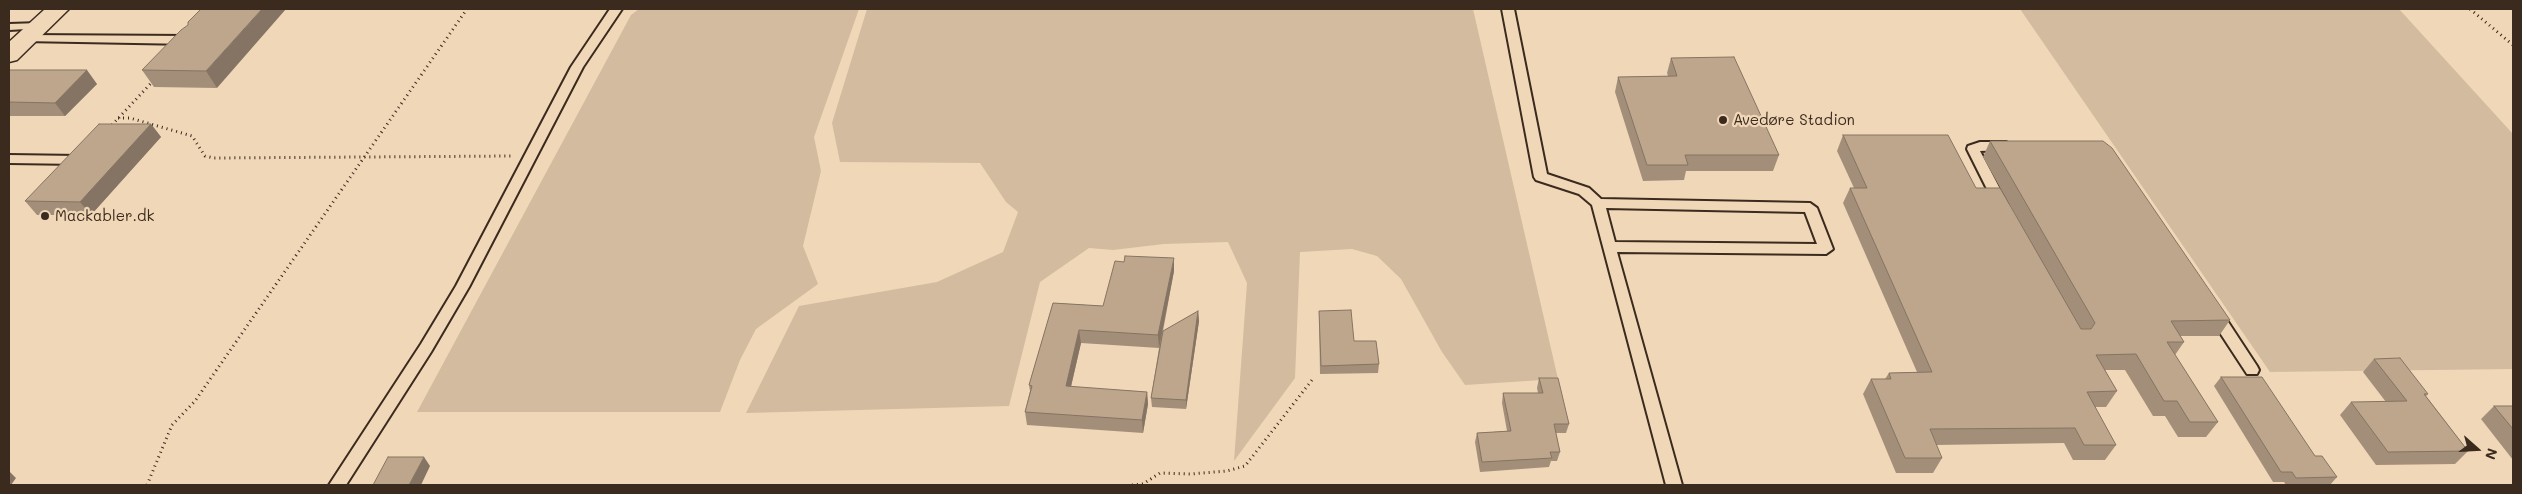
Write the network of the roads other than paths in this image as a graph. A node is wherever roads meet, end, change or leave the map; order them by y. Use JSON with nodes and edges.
{"nodes":[{"id":1,"x":58,"y":9,"type":"edge"},
{"id":2,"x":616,"y":9,"type":"edge"},
{"id":3,"x":1508,"y":9,"type":"edge"},
{"id":4,"x":25,"y":31,"type":"edge"},
{"id":5,"x":192,"y":40,"type":"edge"},
{"id":6,"x":9,"y":55,"type":"edge"},
{"id":7,"x":2018,"y":146,"type":"edge"},
{"id":8,"x":9,"y":159,"type":"edge"},
{"id":9,"x":79,"y":160,"type":"edge"},
{"id":10,"x":1598,"y":203,"type":"junction"},
{"id":11,"x":2009,"y":218,"type":"edge"},
{"id":12,"x":1609,"y":247,"type":"junction"},
{"id":13,"x":2206,"y":299,"type":"edge"},
{"id":14,"x":2252,"y":370,"type":"dead end"},
{"id":15,"x":336,"y":485,"type":"edge"},
{"id":16,"x":1674,"y":485,"type":"edge"}],
"edges":[{"from":1,"to":4,"type":"street"},
{"from":2,"to":15,"type":"lane"},
{"from":3,"to":10,"type":"lane"},
{"from":4,"to":5,"type":"lane"},
{"from":4,"to":6,"type":"street"},
{"from":7,"to":11,"type":"lane"},
{"from":8,"to":9,"type":"lane"},
{"from":10,"to":12,"type":"lane"},
{"from":10,"to":12,"type":"lane"},
{"from":12,"to":16,"type":"lane"},
{"from":13,"to":14,"type":"lane"}]}
